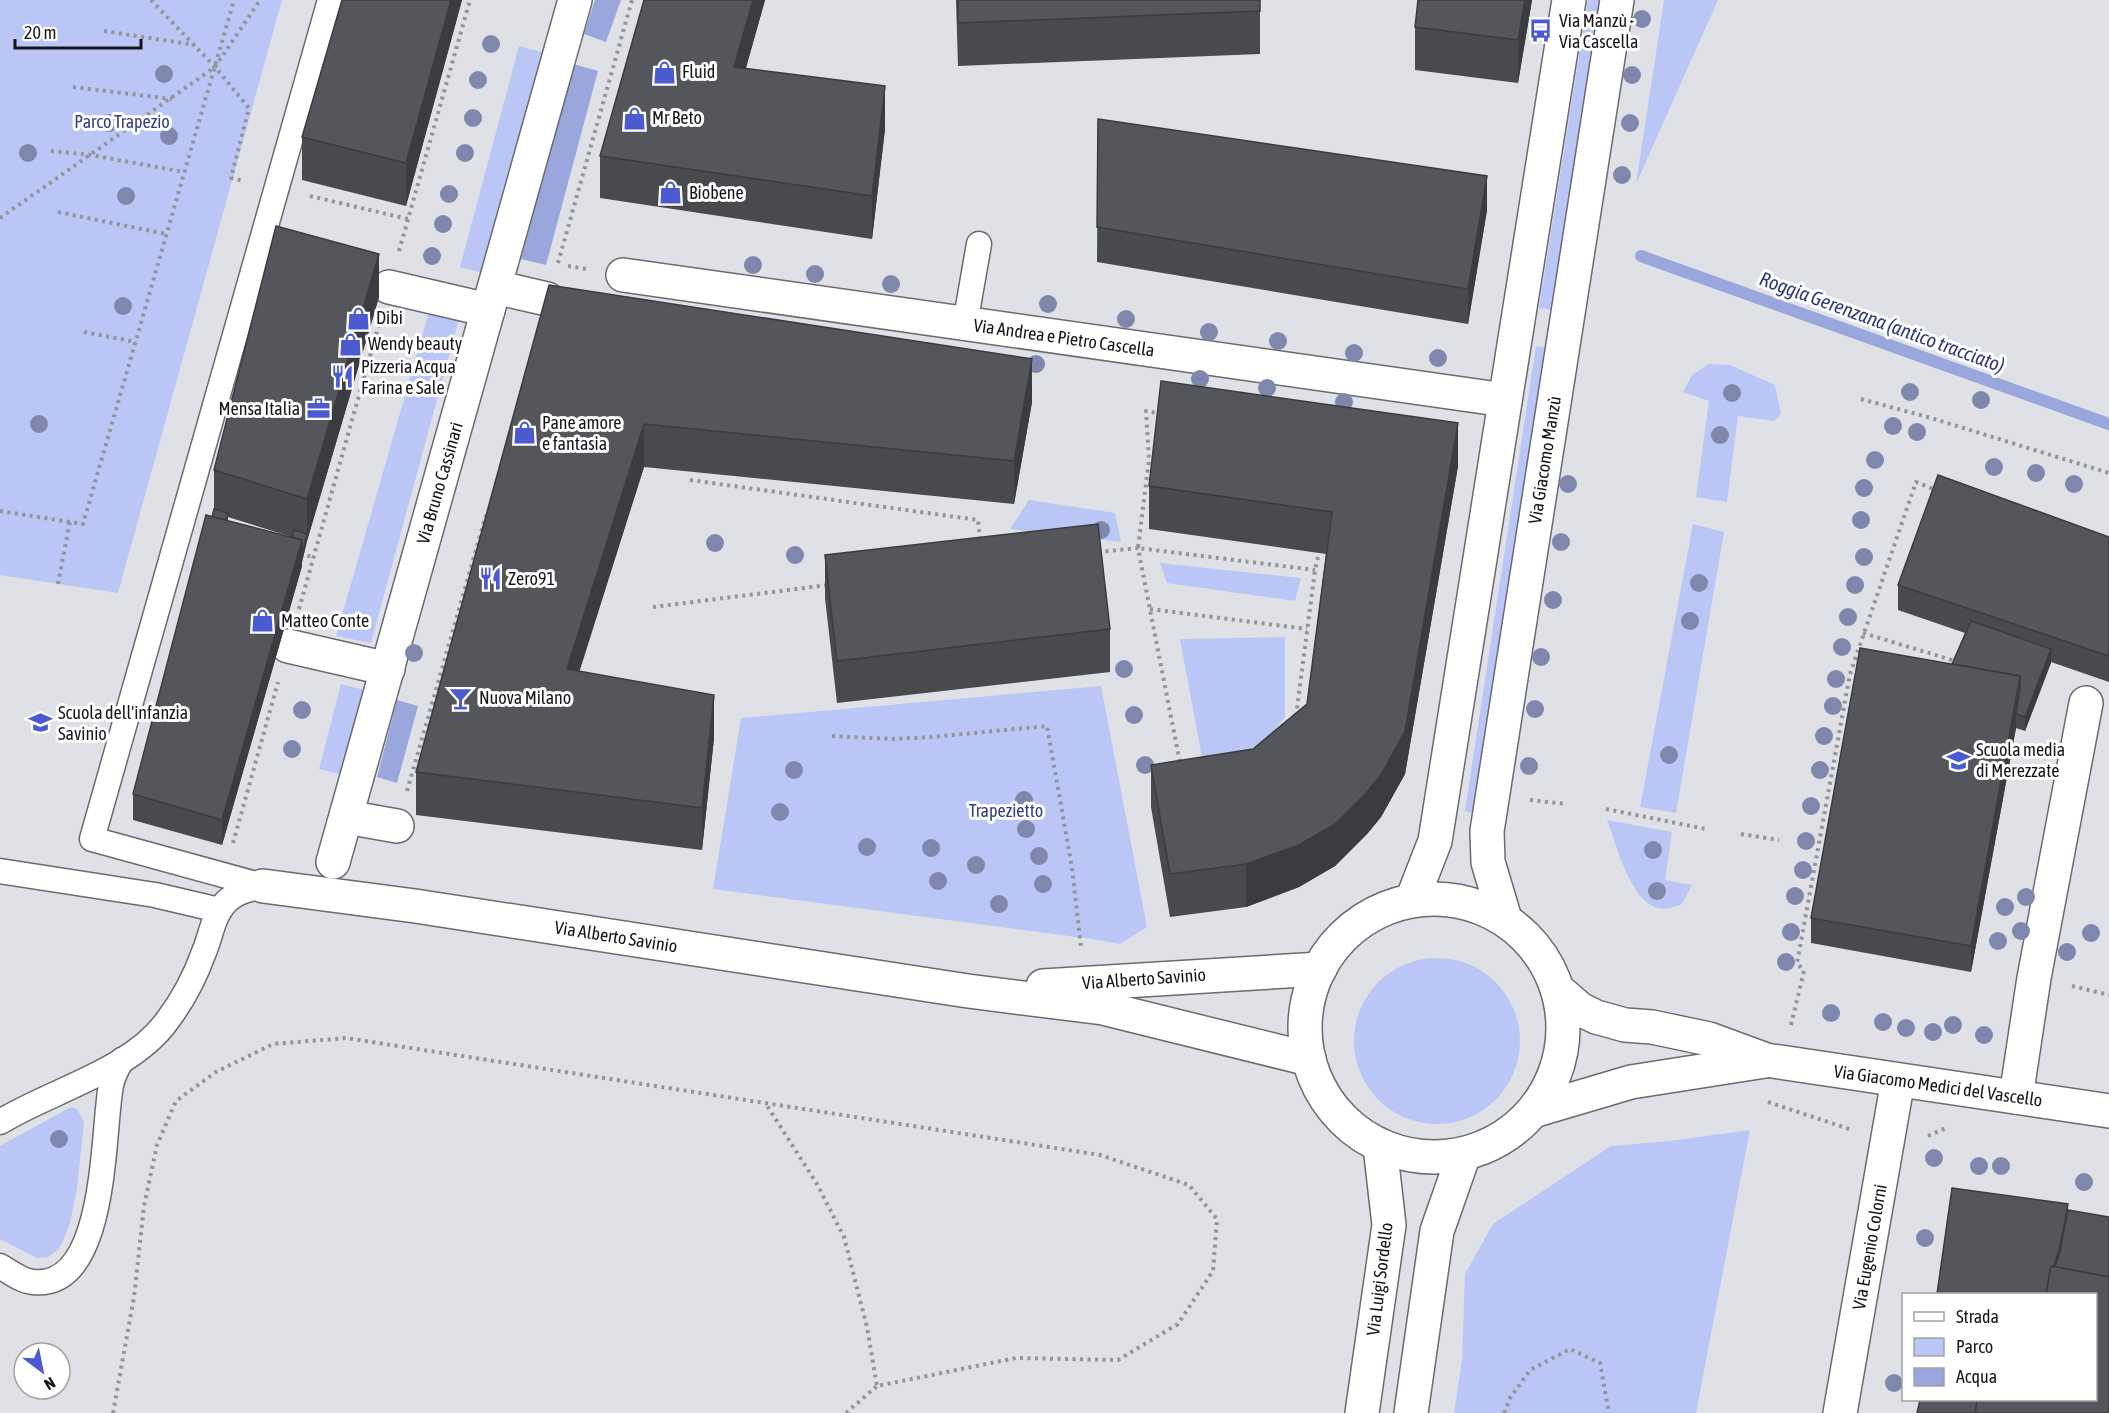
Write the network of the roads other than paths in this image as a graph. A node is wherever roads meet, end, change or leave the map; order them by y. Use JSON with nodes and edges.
{"nodes":[{"id":1,"x":330,"y":0,"type":"edge"},
{"id":2,"x":575,"y":0,"type":"edge"},
{"id":3,"x":1569,"y":0,"type":"edge"},
{"id":4,"x":1617,"y":0,"type":"edge"},
{"id":5,"x":979,"y":244,"type":"dead end"},
{"id":6,"x":623,"y":275,"type":"dead end"},
{"id":7,"x":389,"y":288,"type":"road end"},
{"id":8,"x":548,"y":298,"type":"edge"},
{"id":9,"x":491,"y":299,"type":"junction"},
{"id":10,"x":965,"y":324,"type":"junction"},
{"id":11,"x":1505,"y":400,"type":"junction"},
{"id":12,"x":288,"y":646,"type":"road end"},
{"id":13,"x":388,"y":669,"type":"junction"},
{"id":14,"x":2086,"y":703,"type":"dead end"},
{"id":15,"x":346,"y":817,"type":"junction"},
{"id":16,"x":397,"y":826,"type":"road end"},
{"id":17,"x":333,"y":862,"type":"dead end"},
{"id":18,"x":0,"y":871,"type":"edge"},
{"id":19,"x":263,"y":886,"type":"junction"},
{"id":20,"x":1412,"y":900,"type":"junction"},
{"id":21,"x":219,"y":910,"type":"junction"},
{"id":22,"x":1504,"y":919,"type":"junction"},
{"id":23,"x":1320,"y":969,"type":"junction"},
{"id":24,"x":1558,"y":990,"type":"junction"},
{"id":25,"x":968,"y":991,"type":"junction"},
{"id":26,"x":1309,"y":1059,"type":"junction"},
{"id":27,"x":122,"y":1060,"type":"junction"},
{"id":28,"x":1766,"y":1060,"type":"junction"},
{"id":29,"x":1898,"y":1080,"type":"junction"},
{"id":30,"x":2016,"y":1097,"type":"junction"},
{"id":31,"x":1533,"y":1111,"type":"junction"},
{"id":32,"x":2109,"y":1111,"type":"edge"},
{"id":33,"x":0,"y":1122,"type":"edge"},
{"id":34,"x":1380,"y":1146,"type":"junction"},
{"id":35,"x":1464,"y":1154,"type":"junction"},
{"id":36,"x":0,"y":1266,"type":"edge"},
{"id":37,"x":1362,"y":1413,"type":"edge"},
{"id":38,"x":1411,"y":1413,"type":"edge"},
{"id":39,"x":1840,"y":1413,"type":"edge"}],
"edges":[{"from":1,"to":19,"type":"lane"},
{"from":2,"to":9,"type":"street","name":"Via Bruno Cassinari"},
{"from":3,"to":11,"type":"street"},
{"from":4,"to":22,"type":"street","name":"Via Giacomo Manzù"},
{"from":5,"to":10,"type":"lane"},
{"from":6,"to":10,"type":"street","name":"Via Andrea e Pietro Cascella"},
{"from":7,"to":9,"type":"street"},
{"from":8,"to":9,"type":"street"},
{"from":9,"to":13,"type":"street","name":"Via Bruno Cassinari"},
{"from":10,"to":11,"type":"street","name":"Via Andrea e Pietro Cascella"},
{"from":11,"to":20,"type":"street"},
{"from":12,"to":13,"type":"street"},
{"from":13,"to":15,"type":"street","name":"Via Bruno Cassinari"},
{"from":14,"to":30,"type":"street"},
{"from":15,"to":16,"type":"street"},
{"from":15,"to":17,"type":"street","name":"Via Bruno Cassinari"},
{"from":18,"to":21,"type":"lane"},
{"from":19,"to":21,"type":"lane"},
{"from":19,"to":25,"type":"street","name":"Via Alberto Savinio"},
{"from":20,"to":22,"type":"street"},
{"from":20,"to":23,"type":"street"},
{"from":21,"to":27,"type":"lane"},
{"from":22,"to":24,"type":"street"},
{"from":23,"to":25,"type":"street","name":"Via Alberto Savinio"},
{"from":23,"to":26,"type":"street"},
{"from":24,"to":28,"type":"street","name":"Via Giacomo Medici del Vascello"},
{"from":24,"to":31,"type":"street"},
{"from":25,"to":26,"type":"street","name":"Via Alberto Savinio"},
{"from":26,"to":34,"type":"street"},
{"from":27,"to":33,"type":"lane"},
{"from":27,"to":36,"type":"lane"},
{"from":28,"to":29,"type":"street","name":"Via Giacomo Medici del Vascello"},
{"from":28,"to":31,"type":"street","name":"Via Giacomo Medici del Vascello"},
{"from":29,"to":30,"type":"street","name":"Via Giacomo Medici del Vascello"},
{"from":29,"to":39,"type":"street","name":"Via Eugenio Colorni"},
{"from":30,"to":32,"type":"street","name":"Via Giacomo Medici del Vascello"},
{"from":31,"to":35,"type":"street"},
{"from":34,"to":35,"type":"street"},
{"from":34,"to":37,"type":"street","name":"Via Luigi Sordello"},
{"from":35,"to":38,"type":"street"}]}
